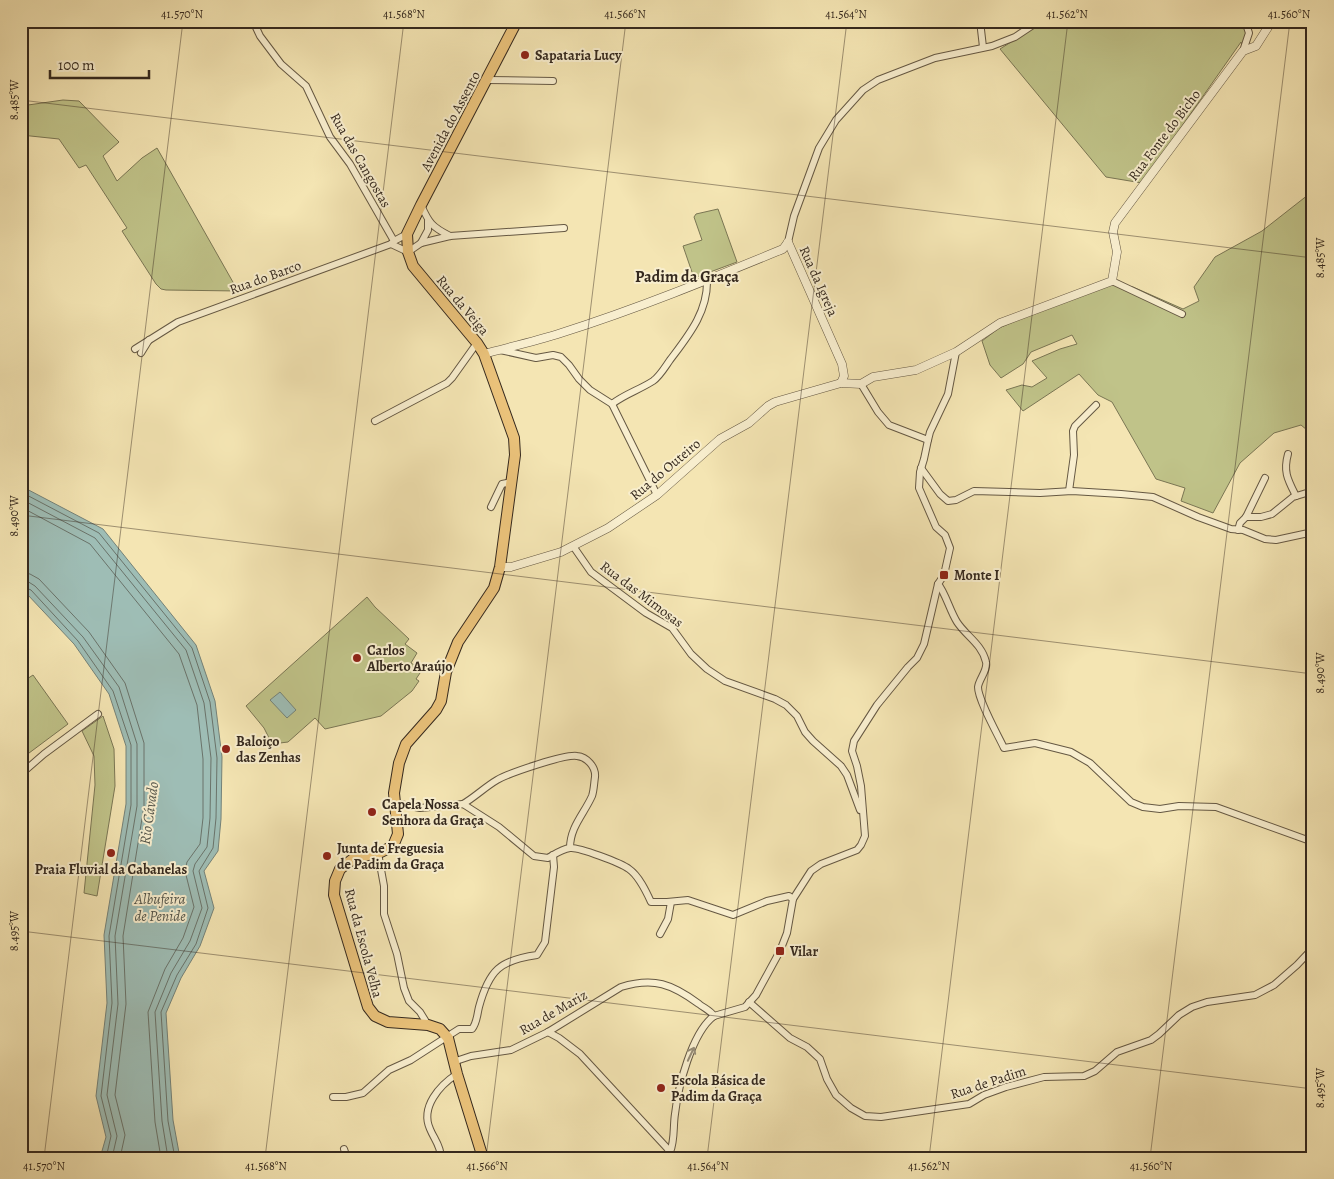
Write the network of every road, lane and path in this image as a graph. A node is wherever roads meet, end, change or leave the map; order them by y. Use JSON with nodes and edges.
{"nodes":[{"id":1,"x":254,"y":21,"type":"edge"},
{"id":2,"x":517,"y":21,"type":"edge"},
{"id":3,"x":980,"y":21,"type":"edge"},
{"id":4,"x":1039,"y":21,"type":"edge"},
{"id":5,"x":1245,"y":21,"type":"edge"},
{"id":6,"x":1272,"y":21,"type":"edge"},
{"id":7,"x":982,"y":47,"type":"junction"},
{"id":8,"x":1243,"y":51,"type":"junction"},
{"id":9,"x":487,"y":80,"type":"junction"},
{"id":10,"x":553,"y":81,"type":"dead end"},
{"id":11,"x":421,"y":205,"type":"junction"},
{"id":12,"x":428,"y":221,"type":"junction"},
{"id":13,"x":564,"y":228,"type":"dead end"},
{"id":14,"x":408,"y":234,"type":"junction"},
{"id":15,"x":450,"y":236,"type":"junction"},
{"id":16,"x":392,"y":242,"type":"junction"},
{"id":17,"x":788,"y":242,"type":"junction"},
{"id":18,"x":422,"y":243,"type":"junction"},
{"id":19,"x":408,"y":252,"type":"junction"},
{"id":20,"x":708,"y":280,"type":"junction"},
{"id":21,"x":1112,"y":281,"type":"junction"},
{"id":22,"x":1182,"y":314,"type":"dead end"},
{"id":23,"x":477,"y":343,"type":"junction"},
{"id":24,"x":498,"y":350,"type":"junction"},
{"id":25,"x":138,"y":351,"type":"dead end"},
{"id":26,"x":956,"y":352,"type":"junction"},
{"id":27,"x":484,"y":354,"type":"junction"},
{"id":28,"x":841,"y":383,"type":"junction"},
{"id":29,"x":861,"y":384,"type":"junction"},
{"id":30,"x":612,"y":404,"type":"junction"},
{"id":31,"x":1096,"y":405,"type":"dead end"},
{"id":32,"x":375,"y":421,"type":"dead end"},
{"id":33,"x":928,"y":440,"type":"junction"},
{"id":34,"x":1288,"y":454,"type":"dead end"},
{"id":35,"x":921,"y":468,"type":"junction"},
{"id":36,"x":1265,"y":478,"type":"dead end"},
{"id":37,"x":512,"y":482,"type":"junction"},
{"id":38,"x":1069,"y":491,"type":"junction"},
{"id":39,"x":1313,"y":491,"type":"edge"},
{"id":40,"x":657,"y":495,"type":"junction"},
{"id":41,"x":1296,"y":496,"type":"junction"},
{"id":42,"x":491,"y":507,"type":"dead end"},
{"id":43,"x":1246,"y":518,"type":"junction"},
{"id":44,"x":1238,"y":530,"type":"junction"},
{"id":45,"x":1313,"y":532,"type":"edge"},
{"id":46,"x":573,"y":546,"type":"junction"},
{"id":47,"x":500,"y":567,"type":"junction"},
{"id":48,"x":938,"y":584,"type":"junction"},
{"id":49,"x":98,"y":714,"type":"dead end"},
{"id":50,"x":21,"y":774,"type":"edge"},
{"id":51,"x":395,"y":803,"type":"junction"},
{"id":52,"x":463,"y":804,"type":"junction"},
{"id":53,"x":863,"y":818,"type":"junction"},
{"id":54,"x":1313,"y":842,"type":"edge"},
{"id":55,"x":570,"y":848,"type":"junction"},
{"id":56,"x":378,"y":853,"type":"junction"},
{"id":57,"x":553,"y":855,"type":"junction"},
{"id":58,"x":793,"y":899,"type":"junction"},
{"id":59,"x":671,"y":902,"type":"junction"},
{"id":60,"x":660,"y":934,"type":"dead end"},
{"id":61,"x":1313,"y":948,"type":"edge"},
{"id":62,"x":750,"y":1002,"type":"junction"},
{"id":63,"x":714,"y":1016,"type":"junction"},
{"id":64,"x":428,"y":1025,"type":"junction"},
{"id":65,"x":548,"y":1032,"type":"junction"},
{"id":66,"x":448,"y":1038,"type":"junction"},
{"id":67,"x":453,"y":1062,"type":"junction"},
{"id":68,"x":457,"y":1074,"type":"junction"},
{"id":69,"x":333,"y":1097,"type":"dead end"},
{"id":70,"x":344,"y":1149,"type":"dead end"},
{"id":71,"x":672,"y":1155,"type":"edge"},
{"id":72,"x":347,"y":1158,"type":"edge"},
{"id":73,"x":441,"y":1158,"type":"edge"},
{"id":74,"x":483,"y":1158,"type":"edge"}],
"edges":[{"from":1,"to":16,"type":"street","name":"Rua das Cangostas"},
{"from":2,"to":9,"type":"main road","name":"Avenida do Assento"},
{"from":3,"to":7,"type":"street"},
{"from":4,"to":7,"type":"street"},
{"from":5,"to":8,"type":"street"},
{"from":6,"to":8,"type":"street","name":"Rua Fonte do Bicho"},
{"from":7,"to":17,"type":"street"},
{"from":8,"to":21,"type":"street","name":"Rua Fonte do Bicho"},
{"from":9,"to":10,"type":"street"},
{"from":9,"to":11,"type":"main road","name":"Avenida do Assento"},
{"from":11,"to":12,"type":"street"},
{"from":11,"to":14,"type":"main road","name":"Avenida do Assento"},
{"from":12,"to":15,"type":"street"},
{"from":12,"to":18,"type":"street"},
{"from":13,"to":15,"type":"street"},
{"from":14,"to":16,"type":"street","name":"Rua do Barco"},
{"from":14,"to":19,"type":"main road","name":"Rua da Veiga"},
{"from":15,"to":18,"type":"street"},
{"from":16,"to":19,"type":"street"},
{"from":16,"to":25,"type":"street","name":"Rua do Barco"},
{"from":17,"to":20,"type":"street","name":"Rua da Igreja"},
{"from":17,"to":28,"type":"street","name":"Rua da Igreja"},
{"from":18,"to":19,"type":"street"},
{"from":19,"to":23,"type":"main road","name":"Rua da Veiga"},
{"from":20,"to":24,"type":"street","name":"Rua da Igreja"},
{"from":20,"to":30,"type":"street"},
{"from":21,"to":22,"type":"street"},
{"from":21,"to":26,"type":"street"},
{"from":23,"to":27,"type":"main road","name":"Rua da Veiga"},
{"from":23,"to":32,"type":"street"},
{"from":24,"to":27,"type":"street","name":"Rua da Igreja"},
{"from":24,"to":30,"type":"street"},
{"from":26,"to":29,"type":"street"},
{"from":26,"to":33,"type":"street"},
{"from":27,"to":37,"type":"main road","name":"Rua da Veiga"},
{"from":28,"to":29,"type":"street","name":"Rua do Outeiro"},
{"from":28,"to":40,"type":"street","name":"Rua do Outeiro"},
{"from":29,"to":33,"type":"street"},
{"from":30,"to":40,"type":"street"},
{"from":31,"to":38,"type":"street"},
{"from":33,"to":35,"type":"street"},
{"from":34,"to":41,"type":"street"},
{"from":35,"to":38,"type":"street"},
{"from":35,"to":48,"type":"street"},
{"from":36,"to":43,"type":"street"},
{"from":37,"to":42,"type":"street"},
{"from":37,"to":47,"type":"main road","name":"Rua da Veiga"},
{"from":38,"to":44,"type":"street"},
{"from":39,"to":41,"type":"street"},
{"from":40,"to":46,"type":"street","name":"Rua do Outeiro"},
{"from":41,"to":43,"type":"street"},
{"from":43,"to":44,"type":"street"},
{"from":44,"to":45,"type":"street"},
{"from":46,"to":47,"type":"street","name":"Rua do Outeiro"},
{"from":46,"to":53,"type":"street","name":"Rua das Mimosas"},
{"from":47,"to":51,"type":"main road","name":"Rua da Veiga"},
{"from":48,"to":53,"type":"street"},
{"from":48,"to":54,"type":"street"},
{"from":49,"to":50,"type":"street"},
{"from":51,"to":52,"type":"street"},
{"from":51,"to":56,"type":"main road","name":"Rua da Veiga"},
{"from":52,"to":55,"type":"street"},
{"from":52,"to":57,"type":"street"},
{"from":53,"to":58,"type":"street"},
{"from":55,"to":57,"type":"street"},
{"from":55,"to":59,"type":"street"},
{"from":56,"to":64,"type":"street"},
{"from":56,"to":64,"type":"main road","name":"Rua da Escola Velha"},
{"from":57,"to":66,"type":"street"},
{"from":58,"to":59,"type":"street"},
{"from":58,"to":62,"type":"street"},
{"from":59,"to":60,"type":"street"},
{"from":61,"to":62,"type":"street","name":"Rua de Padim"},
{"from":62,"to":63,"type":"street"},
{"from":63,"to":65,"type":"street","name":"Rua de Mariz"},
{"from":71,"to":63,"type":"street","one_way":true},
{"from":64,"to":66,"type":"main road","name":"Rua da Escola Velha"},
{"from":65,"to":67,"type":"street","name":"Rua de Mariz"},
{"from":65,"to":71,"type":"street"},
{"from":66,"to":67,"type":"main road"},
{"from":66,"to":69,"type":"street"},
{"from":67,"to":68,"type":"main road"},
{"from":68,"to":73,"type":"street"},
{"from":68,"to":74,"type":"main road"},
{"from":70,"to":72,"type":"street"}]}
